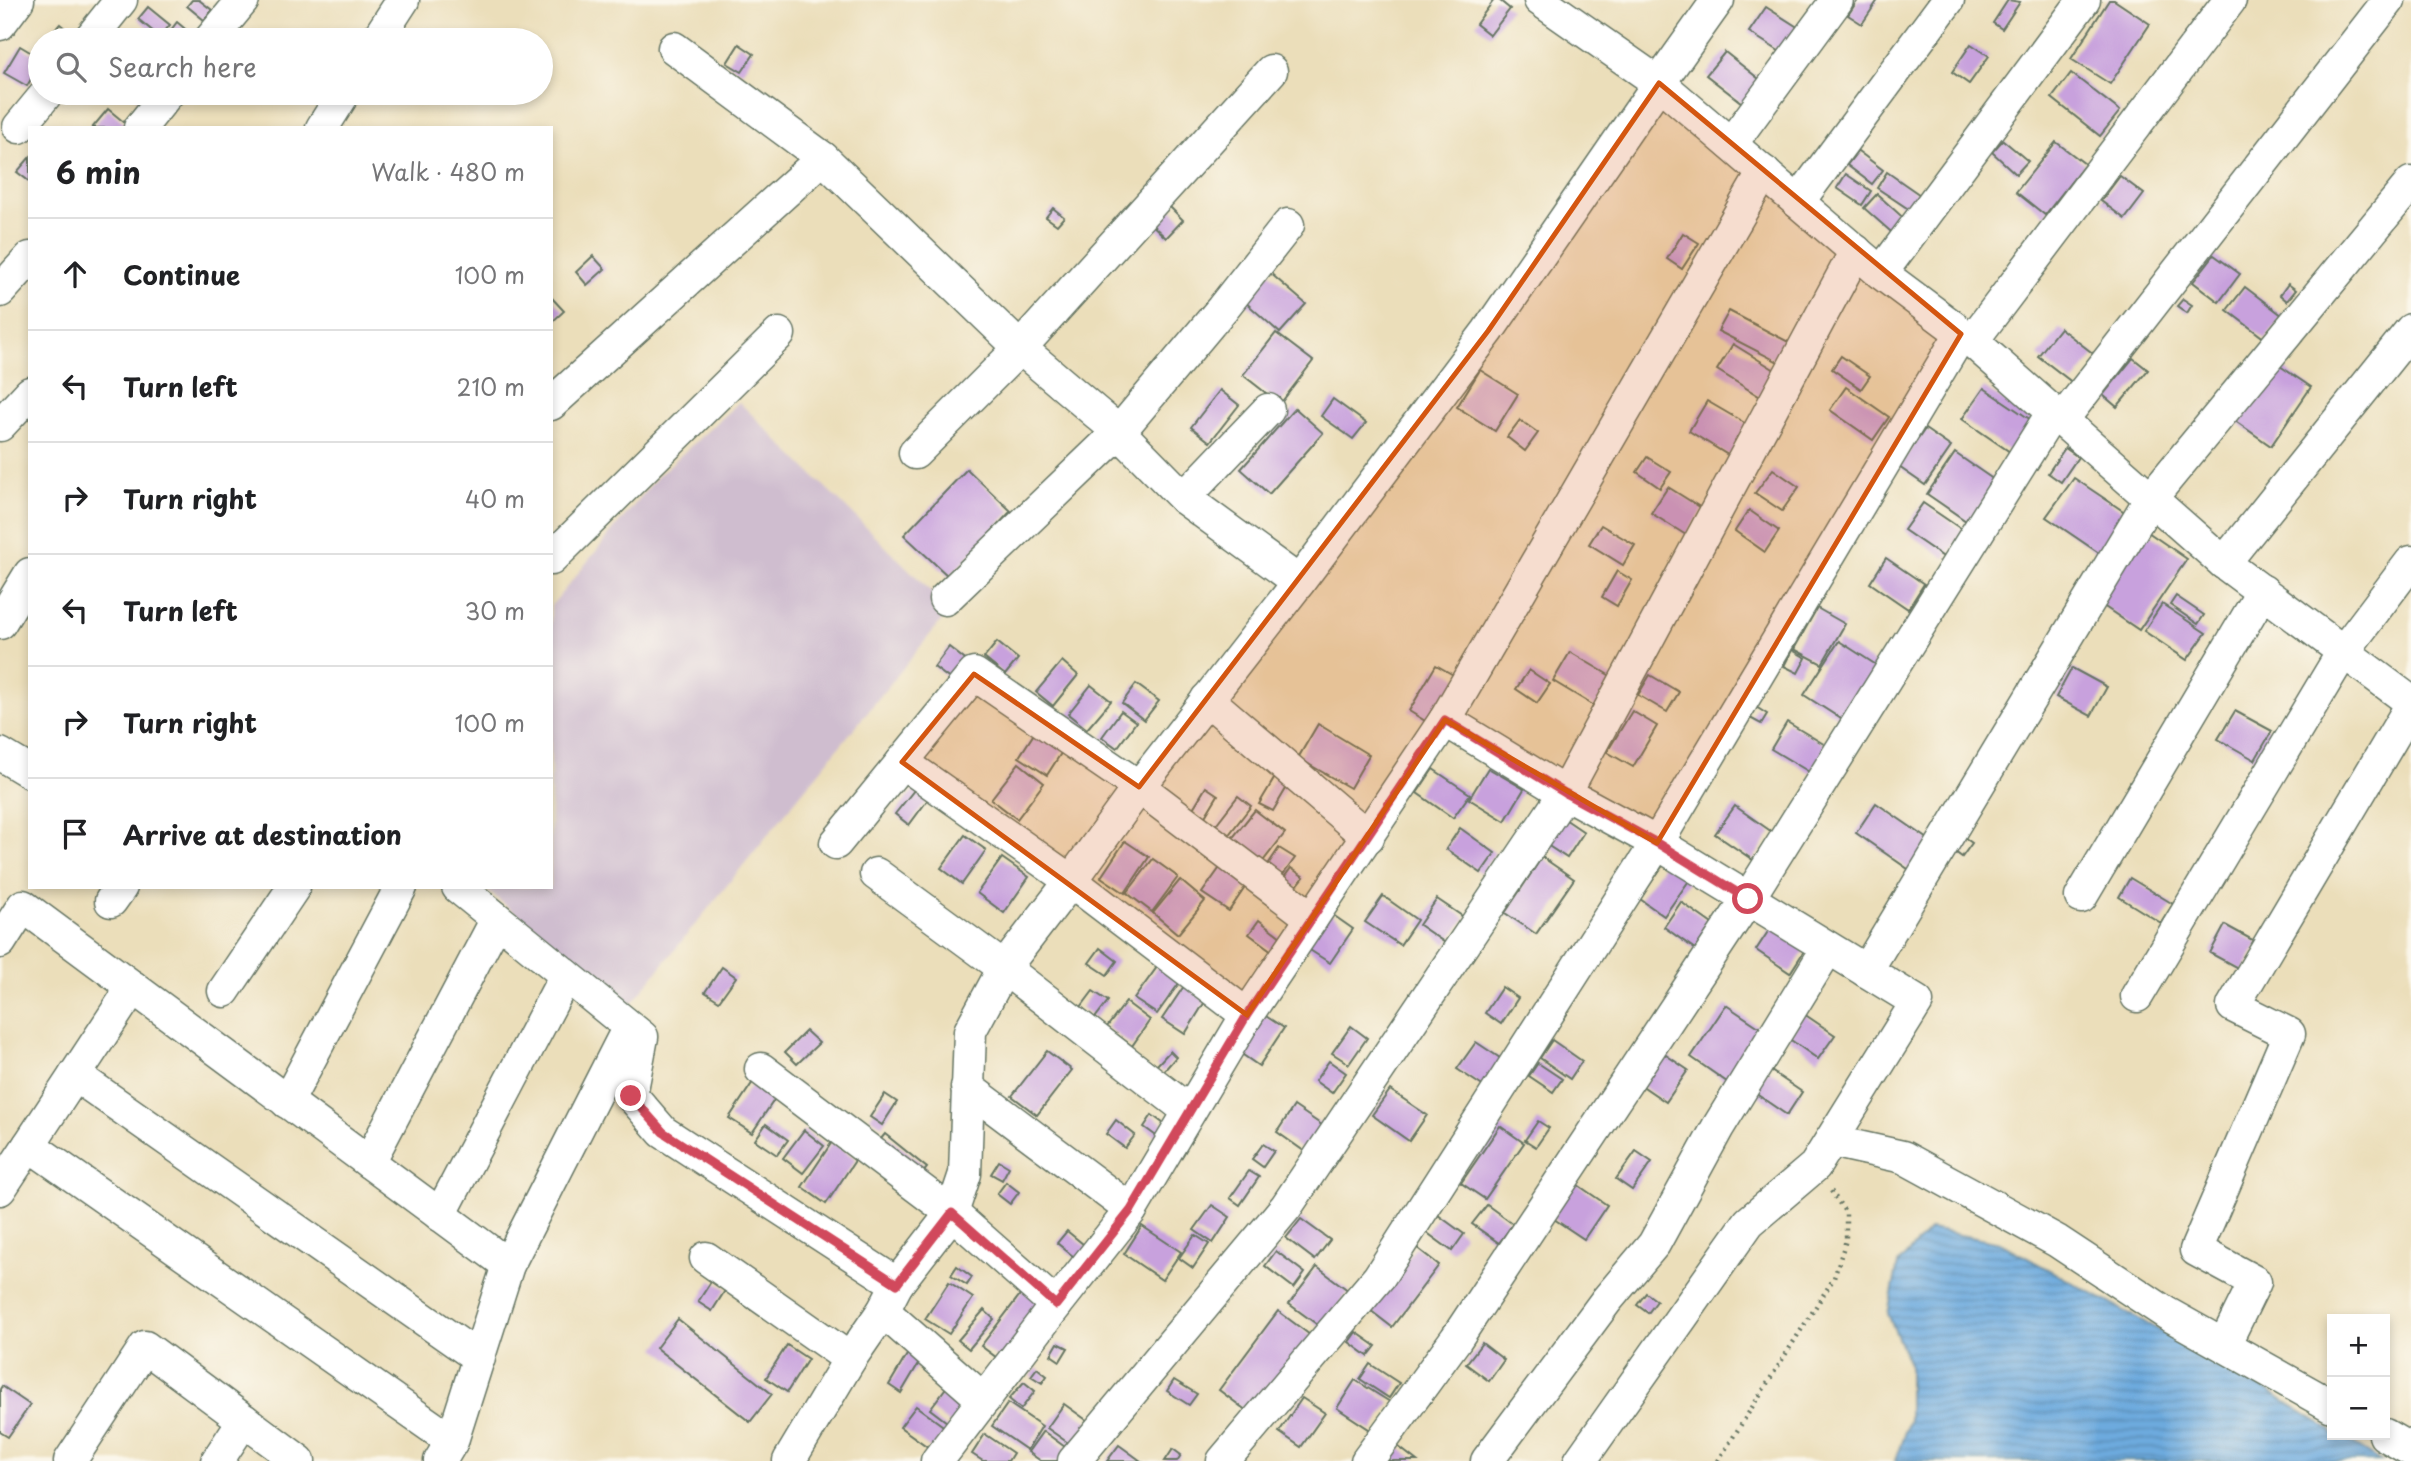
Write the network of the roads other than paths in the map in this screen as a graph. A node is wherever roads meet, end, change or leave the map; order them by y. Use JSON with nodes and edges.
{"nodes":[{"id":1,"x":18,"y":0,"type":"edge"},
{"id":2,"x":121,"y":0,"type":"edge"},
{"id":3,"x":243,"y":0,"type":"edge"},
{"id":4,"x":403,"y":0,"type":"edge"},
{"id":5,"x":1540,"y":0,"type":"edge"},
{"id":6,"x":1718,"y":0,"type":"edge"},
{"id":7,"x":1837,"y":0,"type":"edge"},
{"id":8,"x":1948,"y":0,"type":"edge"},
{"id":9,"x":2084,"y":0,"type":"edge"},
{"id":10,"x":2230,"y":0,"type":"edge"},
{"id":11,"x":2389,"y":0,"type":"edge"},
{"id":12,"x":1576,"y":10,"type":"edge"},
{"id":13,"x":0,"y":24,"type":"edge"},
{"id":14,"x":99,"y":28,"type":"edge"},
{"id":15,"x":221,"y":28,"type":"edge"},
{"id":16,"x":385,"y":28,"type":"edge"},
{"id":17,"x":674,"y":48,"type":"dead end"},
{"id":18,"x":1271,"y":71,"type":"dead end"},
{"id":19,"x":1659,"y":83,"type":"junction"},
{"id":20,"x":35,"y":105,"type":"edge"},
{"id":21,"x":158,"y":105,"type":"edge"},
{"id":22,"x":336,"y":105,"type":"edge"},
{"id":23,"x":16,"y":125,"type":"edge"},
{"id":24,"x":142,"y":126,"type":"edge"},
{"id":25,"x":323,"y":126,"type":"edge"},
{"id":26,"x":1731,"y":144,"type":"junction"},
{"id":27,"x":823,"y":158,"type":"junction"},
{"id":28,"x":1764,"y":172,"type":"junction"},
{"id":29,"x":2411,"y":183,"type":"edge"},
{"id":30,"x":1798,"y":202,"type":"junction"},
{"id":31,"x":1288,"y":225,"type":"dead end"},
{"id":32,"x":1856,"y":251,"type":"junction"},
{"id":33,"x":28,"y":260,"type":"edge"},
{"id":34,"x":1881,"y":273,"type":"junction"},
{"id":35,"x":0,"y":291,"type":"edge"},
{"id":36,"x":2411,"y":330,"type":"edge"},
{"id":37,"x":779,"y":334,"type":"dead end"},
{"id":38,"x":1967,"y":337,"type":"junction"},
{"id":39,"x":1020,"y":348,"type":"junction"},
{"id":40,"x":28,"y":396,"type":"edge"},
{"id":41,"x":553,"y":402,"type":"edge"},
{"id":42,"x":1268,"y":410,"type":"dead end"},
{"id":43,"x":2058,"y":416,"type":"junction"},
{"id":44,"x":0,"y":425,"type":"edge"},
{"id":45,"x":1119,"y":432,"type":"junction"},
{"id":46,"x":915,"y":453,"type":"dead end"},
{"id":47,"x":1184,"y":498,"type":"junction"},
{"id":48,"x":2151,"y":498,"type":"junction"},
{"id":49,"x":553,"y":557,"type":"edge"},
{"id":50,"x":2411,"y":562,"type":"edge"},
{"id":51,"x":2224,"y":563,"type":"junction"},
{"id":52,"x":28,"y":577,"type":"edge"},
{"id":53,"x":1299,"y":582,"type":"junction"},
{"id":54,"x":2263,"y":591,"type":"junction"},
{"id":55,"x":945,"y":599,"type":"dead end"},
{"id":56,"x":0,"y":623,"type":"edge"},
{"id":57,"x":2343,"y":652,"type":"junction"},
{"id":58,"x":1207,"y":699,"type":"junction"},
{"id":59,"x":2411,"y":704,"type":"edge"},
{"id":60,"x":1445,"y":720,"type":"junction"},
{"id":61,"x":0,"y":754,"type":"edge"},
{"id":62,"x":902,"y":762,"type":"junction"},
{"id":63,"x":28,"y":771,"type":"edge"},
{"id":64,"x":1139,"y":787,"type":"junction"},
{"id":65,"x":1565,"y":793,"type":"junction"},
{"id":66,"x":1368,"y":837,"type":"junction"},
{"id":67,"x":836,"y":843,"type":"dead end"},
{"id":68,"x":1657,"y":843,"type":"junction"},
{"id":69,"x":876,"y":874,"type":"dead end"},
{"id":70,"x":1071,"y":881,"type":"junction"},
{"id":71,"x":293,"y":889,"type":"edge"},
{"id":72,"x":400,"y":889,"type":"edge"},
{"id":73,"x":460,"y":889,"type":"edge"},
{"id":74,"x":2081,"y":897,"type":"dead end"},
{"id":75,"x":1748,"y":899,"type":"junction"},
{"id":76,"x":1312,"y":918,"type":"junction"},
{"id":77,"x":497,"y":919,"type":"junction"},
{"id":78,"x":0,"y":942,"type":"edge"},
{"id":79,"x":1828,"y":948,"type":"junction"},
{"id":80,"x":1004,"y":968,"type":"junction"},
{"id":81,"x":1866,"y":971,"type":"junction"},
{"id":82,"x":566,"y":975,"type":"junction"},
{"id":83,"x":133,"y":987,"type":"junction"},
{"id":84,"x":224,"y":991,"type":"dead end"},
{"id":85,"x":2137,"y":996,"type":"dead end"},
{"id":86,"x":1247,"y":1015,"type":"junction"},
{"id":87,"x":629,"y":1027,"type":"junction"},
{"id":88,"x":761,"y":1069,"type":"dead end"},
{"id":89,"x":75,"y":1074,"type":"junction"},
{"id":90,"x":967,"y":1087,"type":"junction"},
{"id":91,"x":287,"y":1101,"type":"junction"},
{"id":92,"x":1189,"y":1111,"type":"junction"},
{"id":93,"x":29,"y":1145,"type":"junction"},
{"id":94,"x":1823,"y":1154,"type":"junction"},
{"id":95,"x":369,"y":1162,"type":"junction"},
{"id":96,"x":0,"y":1189,"type":"edge"},
{"id":97,"x":1131,"y":1210,"type":"junction"},
{"id":98,"x":952,"y":1213,"type":"junction"},
{"id":99,"x":440,"y":1215,"type":"junction"},
{"id":100,"x":706,"y":1258,"type":"dead end"},
{"id":101,"x":508,"y":1265,"type":"junction"},
{"id":102,"x":890,"y":1298,"type":"junction"},
{"id":103,"x":1056,"y":1305,"type":"junction"},
{"id":104,"x":2224,"y":1345,"type":"junction"},
{"id":105,"x":478,"y":1358,"type":"junction"},
{"id":106,"x":850,"y":1359,"type":"junction"},
{"id":107,"x":984,"y":1400,"type":"junction"},
{"id":108,"x":2327,"y":1403,"type":"edge"},
{"id":109,"x":244,"y":1420,"type":"junction"},
{"id":110,"x":2390,"y":1438,"type":"edge"},
{"id":111,"x":2411,"y":1450,"type":"edge"},
{"id":112,"x":446,"y":1451,"type":"edge"},
{"id":113,"x":70,"y":1461,"type":"edge"},
{"id":114,"x":217,"y":1461,"type":"edge"},
{"id":115,"x":299,"y":1461,"type":"edge"},
{"id":116,"x":789,"y":1461,"type":"edge"},
{"id":117,"x":937,"y":1461,"type":"edge"},
{"id":118,"x":1074,"y":1461,"type":"edge"},
{"id":119,"x":1223,"y":1461,"type":"edge"},
{"id":120,"x":1367,"y":1461,"type":"edge"},
{"id":121,"x":1487,"y":1461,"type":"edge"},
{"id":122,"x":1580,"y":1461,"type":"edge"}],
"edges":[{"from":1,"to":13,"type":"street"},
{"from":2,"to":14,"type":"street"},
{"from":3,"to":15,"type":"street"},
{"from":4,"to":16,"type":"street"},
{"from":5,"to":12,"type":"street"},
{"from":6,"to":19,"type":"street"},
{"from":7,"to":26,"type":"street"},
{"from":8,"to":30,"type":"street"},
{"from":9,"to":34,"type":"street"},
{"from":10,"to":38,"type":"street"},
{"from":11,"to":43,"type":"street"},
{"from":12,"to":19,"type":"street"},
{"from":17,"to":27,"type":"street"},
{"from":18,"to":39,"type":"street"},
{"from":19,"to":26,"type":"street"},
{"from":19,"to":53,"type":"street"},
{"from":20,"to":23,"type":"street"},
{"from":21,"to":24,"type":"street"},
{"from":22,"to":25,"type":"street"},
{"from":26,"to":28,"type":"street"},
{"from":27,"to":39,"type":"street"},
{"from":27,"to":41,"type":"street"},
{"from":28,"to":30,"type":"street"},
{"from":28,"to":60,"type":"street"},
{"from":29,"to":48,"type":"street"},
{"from":30,"to":32,"type":"street"},
{"from":31,"to":45,"type":"street"},
{"from":32,"to":34,"type":"street"},
{"from":32,"to":65,"type":"street"},
{"from":33,"to":35,"type":"street"},
{"from":34,"to":38,"type":"street"},
{"from":36,"to":51,"type":"street"},
{"from":37,"to":49,"type":"street"},
{"from":38,"to":43,"type":"street"},
{"from":38,"to":68,"type":"street"},
{"from":39,"to":45,"type":"street"},
{"from":39,"to":46,"type":"street"},
{"from":40,"to":44,"type":"street"},
{"from":42,"to":47,"type":"street"},
{"from":43,"to":48,"type":"street"},
{"from":43,"to":75,"type":"street"},
{"from":45,"to":47,"type":"street"},
{"from":45,"to":55,"type":"street"},
{"from":47,"to":53,"type":"street"},
{"from":48,"to":51,"type":"street"},
{"from":48,"to":81,"type":"street"},
{"from":50,"to":57,"type":"street"},
{"from":51,"to":54,"type":"street"},
{"from":52,"to":56,"type":"street"},
{"from":53,"to":58,"type":"street"},
{"from":54,"to":57,"type":"street"},
{"from":54,"to":74,"type":"street"},
{"from":57,"to":59,"type":"street"},
{"from":57,"to":85,"type":"street"},
{"from":58,"to":64,"type":"street"},
{"from":58,"to":66,"type":"street"},
{"from":59,"to":104,"type":"street"},
{"from":60,"to":65,"type":"street"},
{"from":60,"to":66,"type":"street"},
{"from":61,"to":63,"type":"street"},
{"from":62,"to":64,"type":"street"},
{"from":62,"to":67,"type":"street"},
{"from":62,"to":70,"type":"street"},
{"from":64,"to":70,"type":"street"},
{"from":64,"to":76,"type":"street"},
{"from":65,"to":68,"type":"street"},
{"from":65,"to":118,"type":"street"},
{"from":66,"to":76,"type":"street"},
{"from":68,"to":75,"type":"street"},
{"from":68,"to":119,"type":"street"},
{"from":69,"to":80,"type":"street"},
{"from":70,"to":80,"type":"street"},
{"from":70,"to":86,"type":"street"},
{"from":71,"to":84,"type":"street"},
{"from":72,"to":91,"type":"street"},
{"from":73,"to":77,"type":"street"},
{"from":75,"to":79,"type":"street"},
{"from":75,"to":120,"type":"street"},
{"from":76,"to":86,"type":"street"},
{"from":77,"to":82,"type":"street"},
{"from":77,"to":95,"type":"street"},
{"from":78,"to":83,"type":"street"},
{"from":79,"to":81,"type":"street"},
{"from":79,"to":121,"type":"street"},
{"from":80,"to":90,"type":"street"},
{"from":80,"to":92,"type":"street"},
{"from":81,"to":94,"type":"street"},
{"from":82,"to":87,"type":"street"},
{"from":82,"to":99,"type":"street"},
{"from":83,"to":89,"type":"street"},
{"from":83,"to":91,"type":"street"},
{"from":86,"to":92,"type":"street"},
{"from":87,"to":101,"type":"street"},
{"from":87,"to":102,"type":"street"},
{"from":88,"to":98,"type":"street"},
{"from":89,"to":93,"type":"street"},
{"from":89,"to":105,"type":"street"},
{"from":90,"to":97,"type":"street"},
{"from":90,"to":98,"type":"street"},
{"from":91,"to":95,"type":"street"},
{"from":92,"to":97,"type":"street"},
{"from":93,"to":96,"type":"street"},
{"from":93,"to":112,"type":"street"},
{"from":94,"to":104,"type":"street"},
{"from":94,"to":122,"type":"street"},
{"from":95,"to":99,"type":"street"},
{"from":97,"to":103,"type":"street"},
{"from":98,"to":102,"type":"street"},
{"from":98,"to":103,"type":"street"},
{"from":99,"to":101,"type":"street"},
{"from":100,"to":106,"type":"street"},
{"from":101,"to":105,"type":"street"},
{"from":102,"to":106,"type":"street"},
{"from":102,"to":107,"type":"street"},
{"from":103,"to":107,"type":"street"},
{"from":104,"to":108,"type":"street"},
{"from":105,"to":112,"type":"street"},
{"from":106,"to":116,"type":"street"},
{"from":107,"to":117,"type":"street"},
{"from":109,"to":113,"type":"street"},
{"from":109,"to":114,"type":"street"},
{"from":109,"to":115,"type":"street"},
{"from":110,"to":111,"type":"street"}]}
